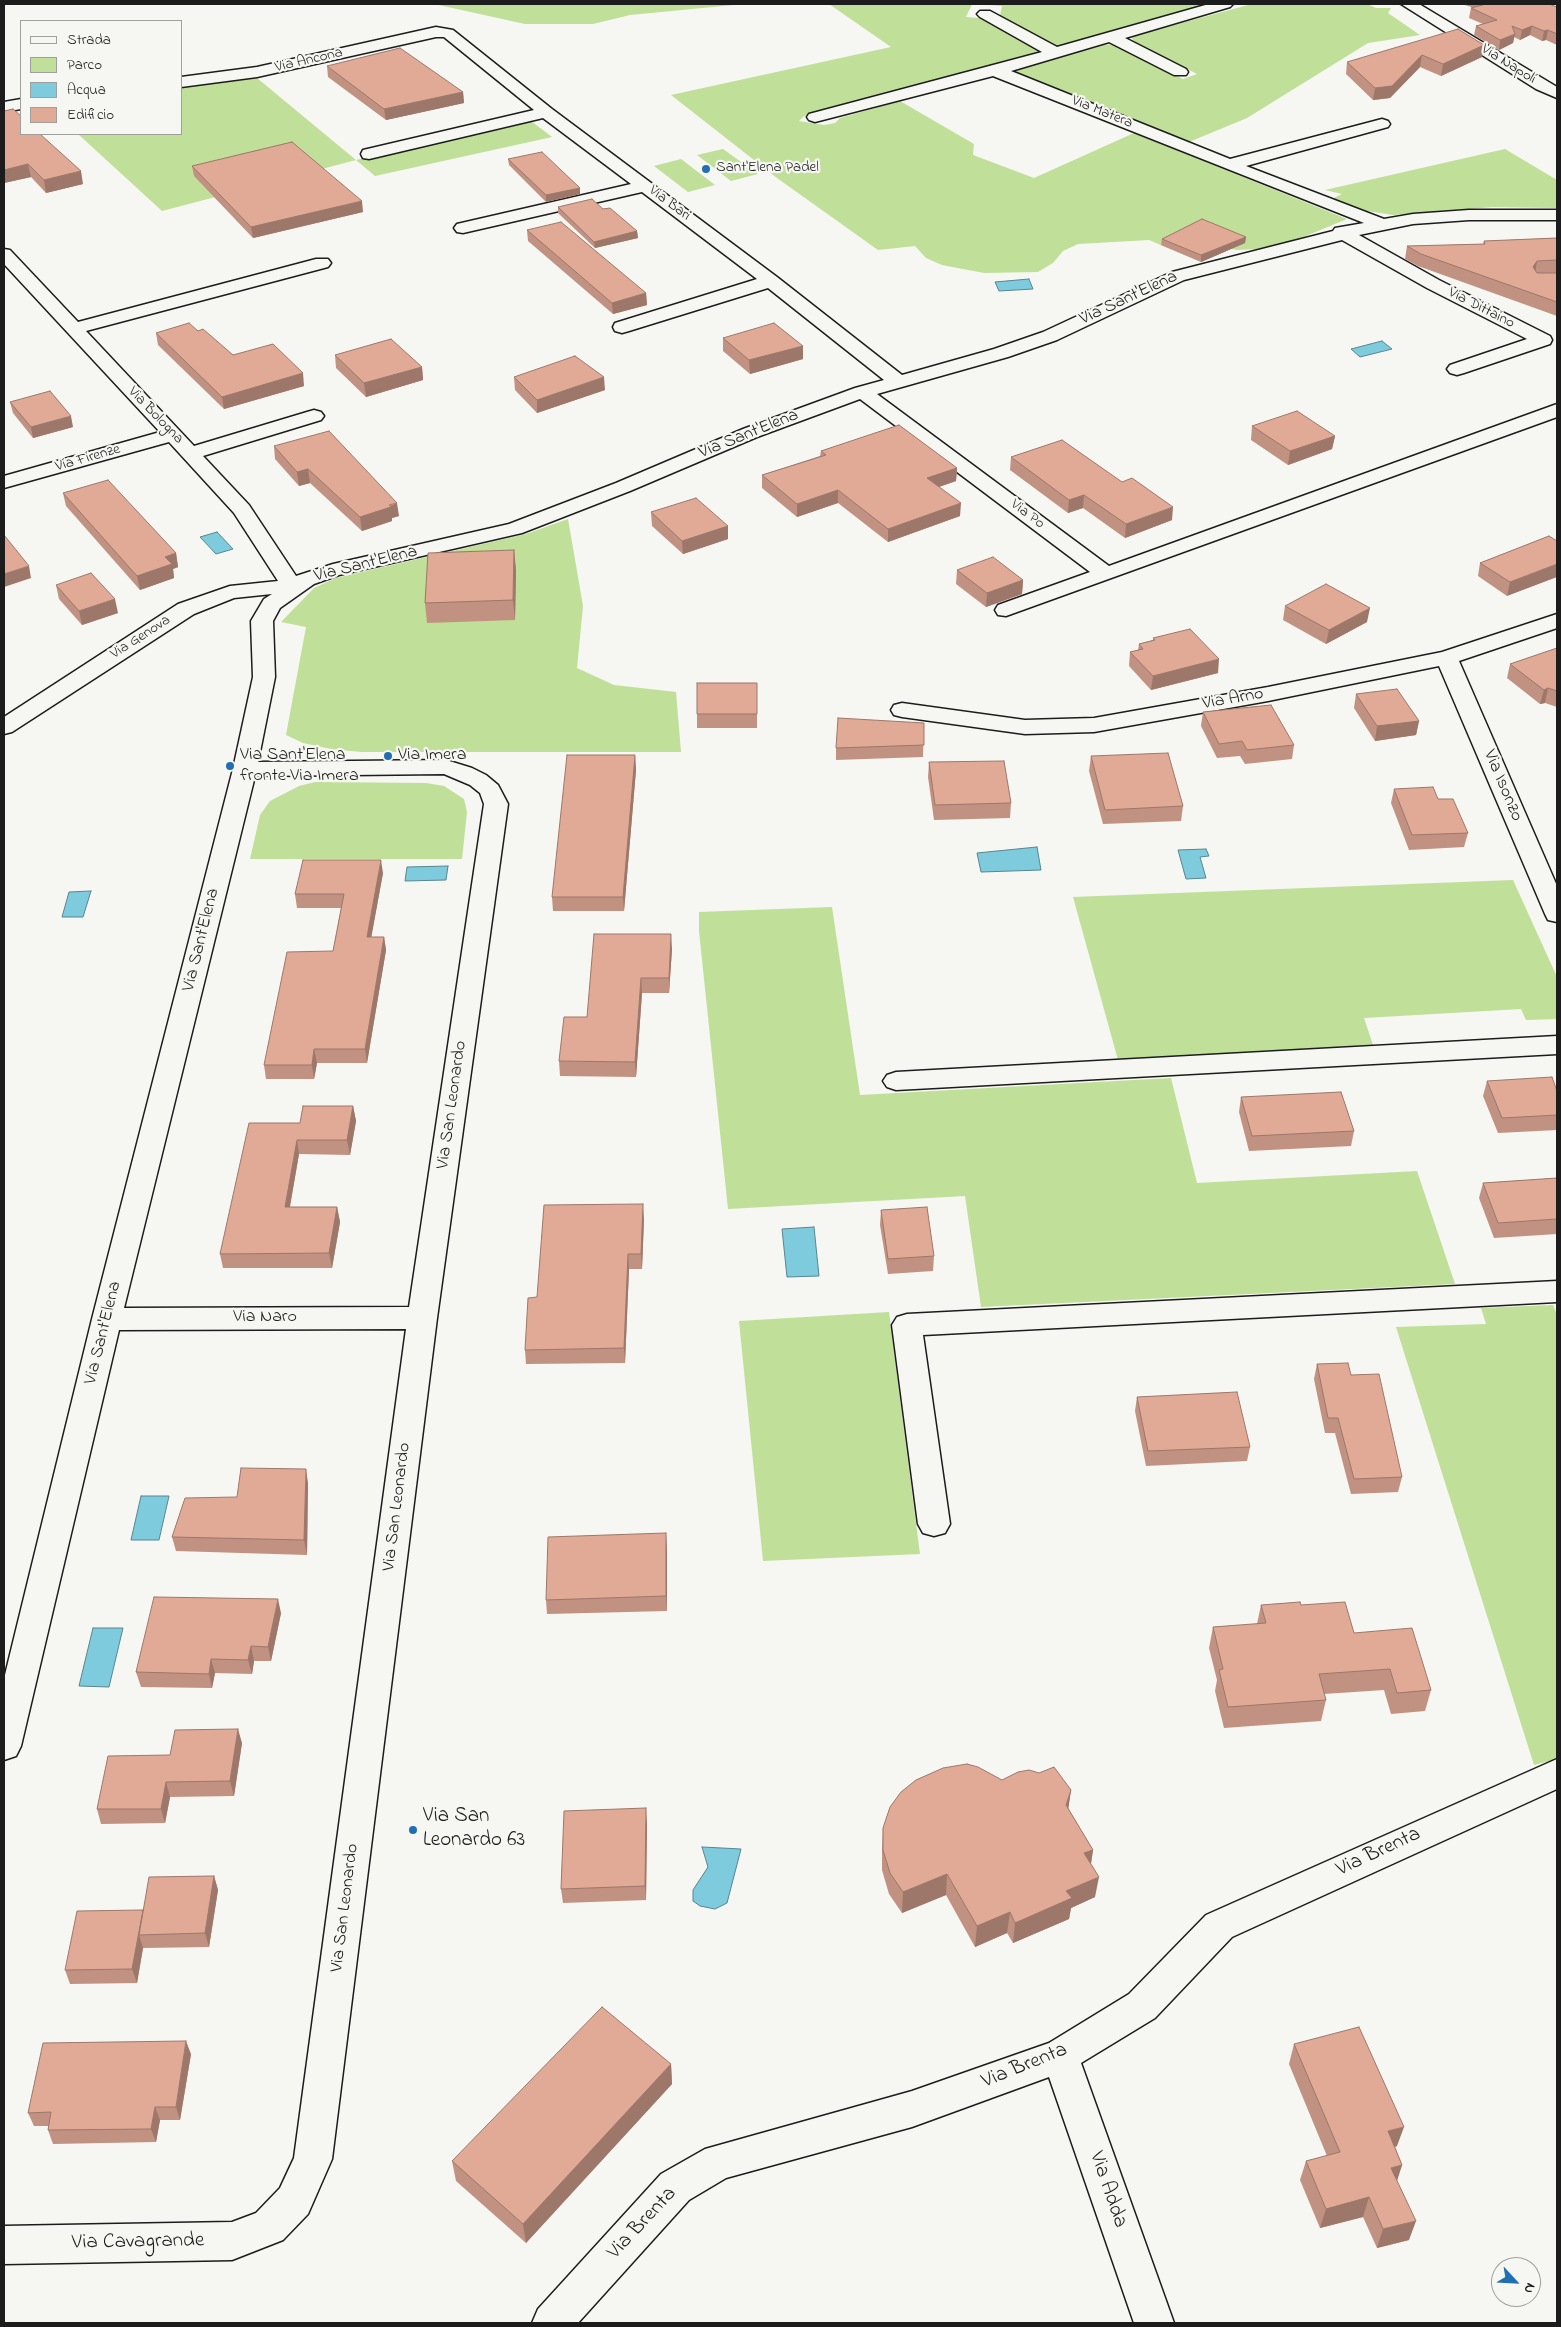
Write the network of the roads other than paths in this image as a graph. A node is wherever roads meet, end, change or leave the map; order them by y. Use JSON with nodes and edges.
{"nodes":[{"id":1,"x":1225,"y":4,"type":"edge"},
{"id":2,"x":1409,"y":4,"type":"edge"},
{"id":3,"x":985,"y":14,"type":"dead end"},
{"id":4,"x":436,"y":32,"type":"joint"},
{"id":5,"x":1111,"y":36,"type":"junction"},
{"id":6,"x":1056,"y":53,"type":"junction"},
{"id":7,"x":993,"y":72,"type":"junction"},
{"id":8,"x":1180,"y":72,"type":"dead end"},
{"id":9,"x":182,"y":82,"type":"edge"},
{"id":10,"x":1557,"y":92,"type":"edge"},
{"id":11,"x":20,"y":104,"type":"edge"},
{"id":12,"x":4,"y":107,"type":"edge"},
{"id":13,"x":546,"y":112,"type":"junction"},
{"id":14,"x":815,"y":117,"type":"dead end"},
{"id":15,"x":1382,"y":124,"type":"dead end"},
{"id":16,"x":368,"y":154,"type":"dead end"},
{"id":17,"x":1229,"y":165,"type":"junction"},
{"id":18,"x":645,"y":186,"type":"junction"},
{"id":19,"x":1557,"y":215,"type":"edge"},
{"id":20,"x":1382,"y":224,"type":"junction"},
{"id":21,"x":463,"y":228,"type":"dead end"},
{"id":22,"x":1341,"y":232,"type":"junction"},
{"id":23,"x":4,"y":254,"type":"edge"},
{"id":24,"x":322,"y":263,"type":"dead end"},
{"id":25,"x":771,"y":281,"type":"junction"},
{"id":26,"x":622,"y":327,"type":"dead end"},
{"id":27,"x":72,"y":329,"type":"junction"},
{"id":28,"x":1457,"y":369,"type":"dead end"},
{"id":29,"x":899,"y":382,"type":"junction"},
{"id":30,"x":862,"y":392,"type":"junction"},
{"id":31,"x":1557,"y":410,"type":"edge"},
{"id":32,"x":314,"y":416,"type":"dead end"},
{"id":33,"x":172,"y":436,"type":"junction"},
{"id":34,"x":191,"y":452,"type":"junction"},
{"id":35,"x":4,"y":482,"type":"edge"},
{"id":36,"x":1106,"y":574,"type":"junction"},
{"id":37,"x":292,"y":587,"type":"junction"},
{"id":38,"x":1006,"y":610,"type":"dead end"},
{"id":39,"x":1557,"y":621,"type":"edge"},
{"id":40,"x":1447,"y":658,"type":"junction"},
{"id":41,"x":902,"y":710,"type":"dead end"},
{"id":42,"x":4,"y":727,"type":"edge"},
{"id":43,"x":246,"y":768,"type":"junction"},
{"id":44,"x":1555,"y":905,"type":"edge"},
{"id":45,"x":1557,"y":1045,"type":"edge"},
{"id":46,"x":896,"y":1081,"type":"dead end"},
{"id":47,"x":1557,"y":1291,"type":"edge"},
{"id":48,"x":422,"y":1318,"type":"junction"},
{"id":49,"x":107,"y":1319,"type":"junction"},
{"id":50,"x":934,"y":1524,"type":"dead end"},
{"id":51,"x":4,"y":1746,"type":"edge"},
{"id":52,"x":1557,"y":1773,"type":"edge"},
{"id":53,"x":1060,"y":2056,"type":"junction"},
{"id":54,"x":268,"y":2227,"type":"joint"},
{"id":55,"x":4,"y":2245,"type":"edge"},
{"id":56,"x":552,"y":2323,"type":"edge"},
{"id":57,"x":1154,"y":2323,"type":"edge"}],
"edges":[{"from":1,"to":5,"type":"street"},
{"from":2,"to":10,"type":"street","name":"Via Napoli"},
{"from":3,"to":6,"type":"street"},
{"from":4,"to":9,"type":"street","name":"Via Ancona"},
{"from":4,"to":13,"type":"street","name":"Via Bari"},
{"from":5,"to":6,"type":"street"},
{"from":5,"to":8,"type":"street"},
{"from":6,"to":7,"type":"street"},
{"from":7,"to":14,"type":"street","name":"Via Matera"},
{"from":7,"to":17,"type":"street","name":"Via Matera"},
{"from":11,"to":12,"type":"street"},
{"from":13,"to":16,"type":"street"},
{"from":13,"to":18,"type":"street","name":"Via Bari"},
{"from":15,"to":17,"type":"street"},
{"from":17,"to":20,"type":"street","name":"Via Matera"},
{"from":18,"to":21,"type":"street"},
{"from":18,"to":25,"type":"street","name":"Via Bari"},
{"from":19,"to":20,"type":"street","name":"Via Sant'Elena"},
{"from":20,"to":22,"type":"street","name":"Via Sant'Elena"},
{"from":22,"to":28,"type":"street","name":"Via Dittaino"},
{"from":22,"to":29,"type":"street","name":"Via Sant'Elena"},
{"from":23,"to":27,"type":"street","name":"Via Bologna"},
{"from":24,"to":27,"type":"street"},
{"from":25,"to":26,"type":"street"},
{"from":25,"to":29,"type":"street","name":"Via Bari"},
{"from":27,"to":33,"type":"street","name":"Via Bologna"},
{"from":29,"to":30,"type":"street","name":"Via Sant'Elena"},
{"from":30,"to":36,"type":"street","name":"Via Po"},
{"from":30,"to":37,"type":"street","name":"Via Sant'Elena"},
{"from":31,"to":36,"type":"street"},
{"from":32,"to":34,"type":"street"},
{"from":33,"to":34,"type":"street","name":"Via Bologna"},
{"from":33,"to":35,"type":"street","name":"Via Firenze"},
{"from":34,"to":37,"type":"street","name":"Via Bologna"},
{"from":36,"to":38,"type":"street"},
{"from":37,"to":42,"type":"street","name":"Via Genova"},
{"from":37,"to":43,"type":"street","name":"Via Sant'Elena"},
{"from":39,"to":40,"type":"street","name":"Via Arno"},
{"from":40,"to":41,"type":"street","name":"Via Arno"},
{"from":40,"to":44,"type":"street","name":"Via Isonzo"},
{"from":43,"to":48,"type":"street","name":"Via San Leonardo"},
{"from":43,"to":49,"type":"street","name":"Via Sant'Elena"},
{"from":45,"to":46,"type":"street"},
{"from":47,"to":50,"type":"street"},
{"from":48,"to":49,"type":"street","name":"Via Naro"},
{"from":48,"to":54,"type":"street","name":"Via San Leonardo"},
{"from":49,"to":51,"type":"street","name":"Via Sant'Elena"},
{"from":52,"to":53,"type":"street","name":"Via Brenta"},
{"from":53,"to":56,"type":"street","name":"Via Brenta"},
{"from":53,"to":57,"type":"street","name":"Via Adda"},
{"from":54,"to":55,"type":"street","name":"Via Cavagrande"}]}
